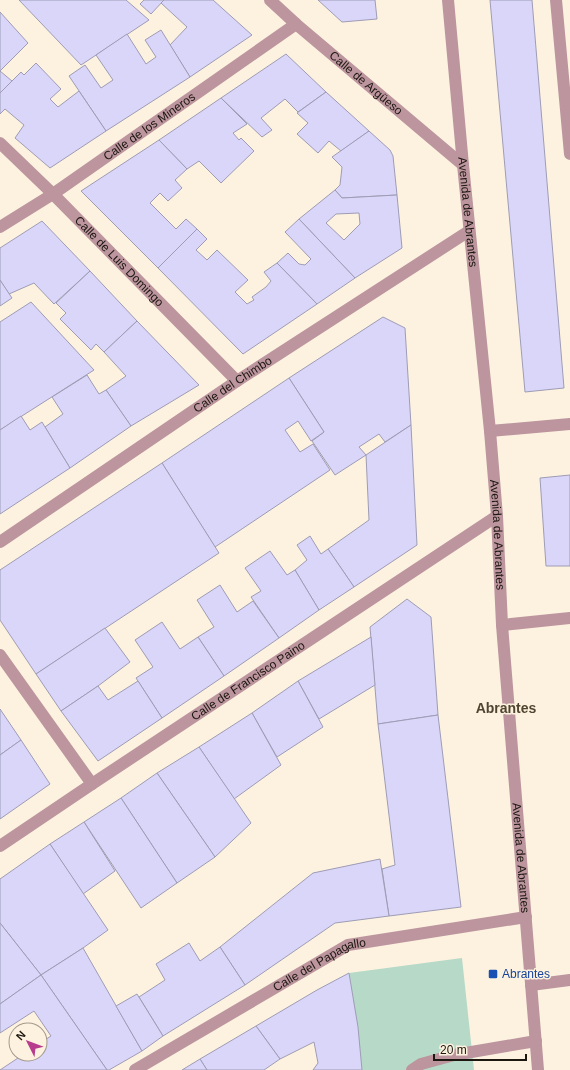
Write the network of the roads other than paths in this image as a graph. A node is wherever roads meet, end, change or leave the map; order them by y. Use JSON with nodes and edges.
{"nodes":[{"id":1,"x":270,"y":0,"type":"edge"},
{"id":2,"x":448,"y":0,"type":"edge"},
{"id":3,"x":556,"y":0,"type":"edge"},
{"id":4,"x":296,"y":24,"type":"junction"},
{"id":5,"x":0,"y":143,"type":"edge"},
{"id":6,"x":570,"y":154,"type":"edge"},
{"id":7,"x":463,"y":165,"type":"junction"},
{"id":8,"x":53,"y":194,"type":"junction"},
{"id":9,"x":0,"y":227,"type":"edge"},
{"id":10,"x":469,"y":231,"type":"junction"},
{"id":11,"x":237,"y":381,"type":"junction"},
{"id":12,"x":570,"y":424,"type":"edge"},
{"id":13,"x":490,"y":431,"type":"junction"},
{"id":14,"x":497,"y":516,"type":"junction"},
{"id":15,"x":0,"y":542,"type":"edge"},
{"id":16,"x":570,"y":618,"type":"edge"},
{"id":17,"x":502,"y":626,"type":"junction"},
{"id":18,"x":0,"y":655,"type":"edge"},
{"id":19,"x":92,"y":784,"type":"junction"},
{"id":20,"x":0,"y":846,"type":"edge"},
{"id":21,"x":526,"y":917,"type":"junction"},
{"id":22,"x":570,"y":980,"type":"edge"},
{"id":23,"x":531,"y":985,"type":"junction"},
{"id":24,"x":536,"y":1041,"type":"junction"},
{"id":25,"x":135,"y":1070,"type":"edge"},
{"id":26,"x":412,"y":1070,"type":"edge"},
{"id":27,"x":538,"y":1070,"type":"edge"}],
"edges":[{"from":1,"to":4,"type":"street","name":"Calle de Argüeso"},
{"from":2,"to":7,"type":"street","name":"Avenida de Abrantes"},
{"from":3,"to":6,"type":"street"},
{"from":4,"to":7,"type":"street","name":"Calle de Argüeso"},
{"from":4,"to":8,"type":"street","name":"Calle de los Mineros"},
{"from":5,"to":8,"type":"street","name":"Calle de Luis Domingo"},
{"from":7,"to":10,"type":"street","name":"Avenida de Abrantes"},
{"from":8,"to":9,"type":"street","name":"Calle de los Mineros"},
{"from":8,"to":11,"type":"street","name":"Calle de Luis Domingo"},
{"from":10,"to":11,"type":"street","name":"Calle del Chimbo"},
{"from":10,"to":13,"type":"street","name":"Avenida de Abrantes"},
{"from":11,"to":15,"type":"street","name":"Calle del Chimbo"},
{"from":12,"to":13,"type":"street"},
{"from":13,"to":14,"type":"street","name":"Avenida de Abrantes"},
{"from":14,"to":17,"type":"street","name":"Avenida de Abrantes"},
{"from":14,"to":19,"type":"street","name":"Calle de Francisco Paino"},
{"from":16,"to":17,"type":"street"},
{"from":17,"to":21,"type":"street","name":"Avenida de Abrantes"},
{"from":18,"to":19,"type":"street"},
{"from":19,"to":20,"type":"street","name":"Calle de Francisco Paino"},
{"from":21,"to":23,"type":"street","name":"Avenida de Abrantes"},
{"from":21,"to":25,"type":"street","name":"Calle del Papagallo"},
{"from":22,"to":23,"type":"street"},
{"from":23,"to":24,"type":"street","name":"Avenida de Abrantes"},
{"from":24,"to":26,"type":"street"},
{"from":24,"to":27,"type":"street","name":"Avenida de Abrantes"}]}
